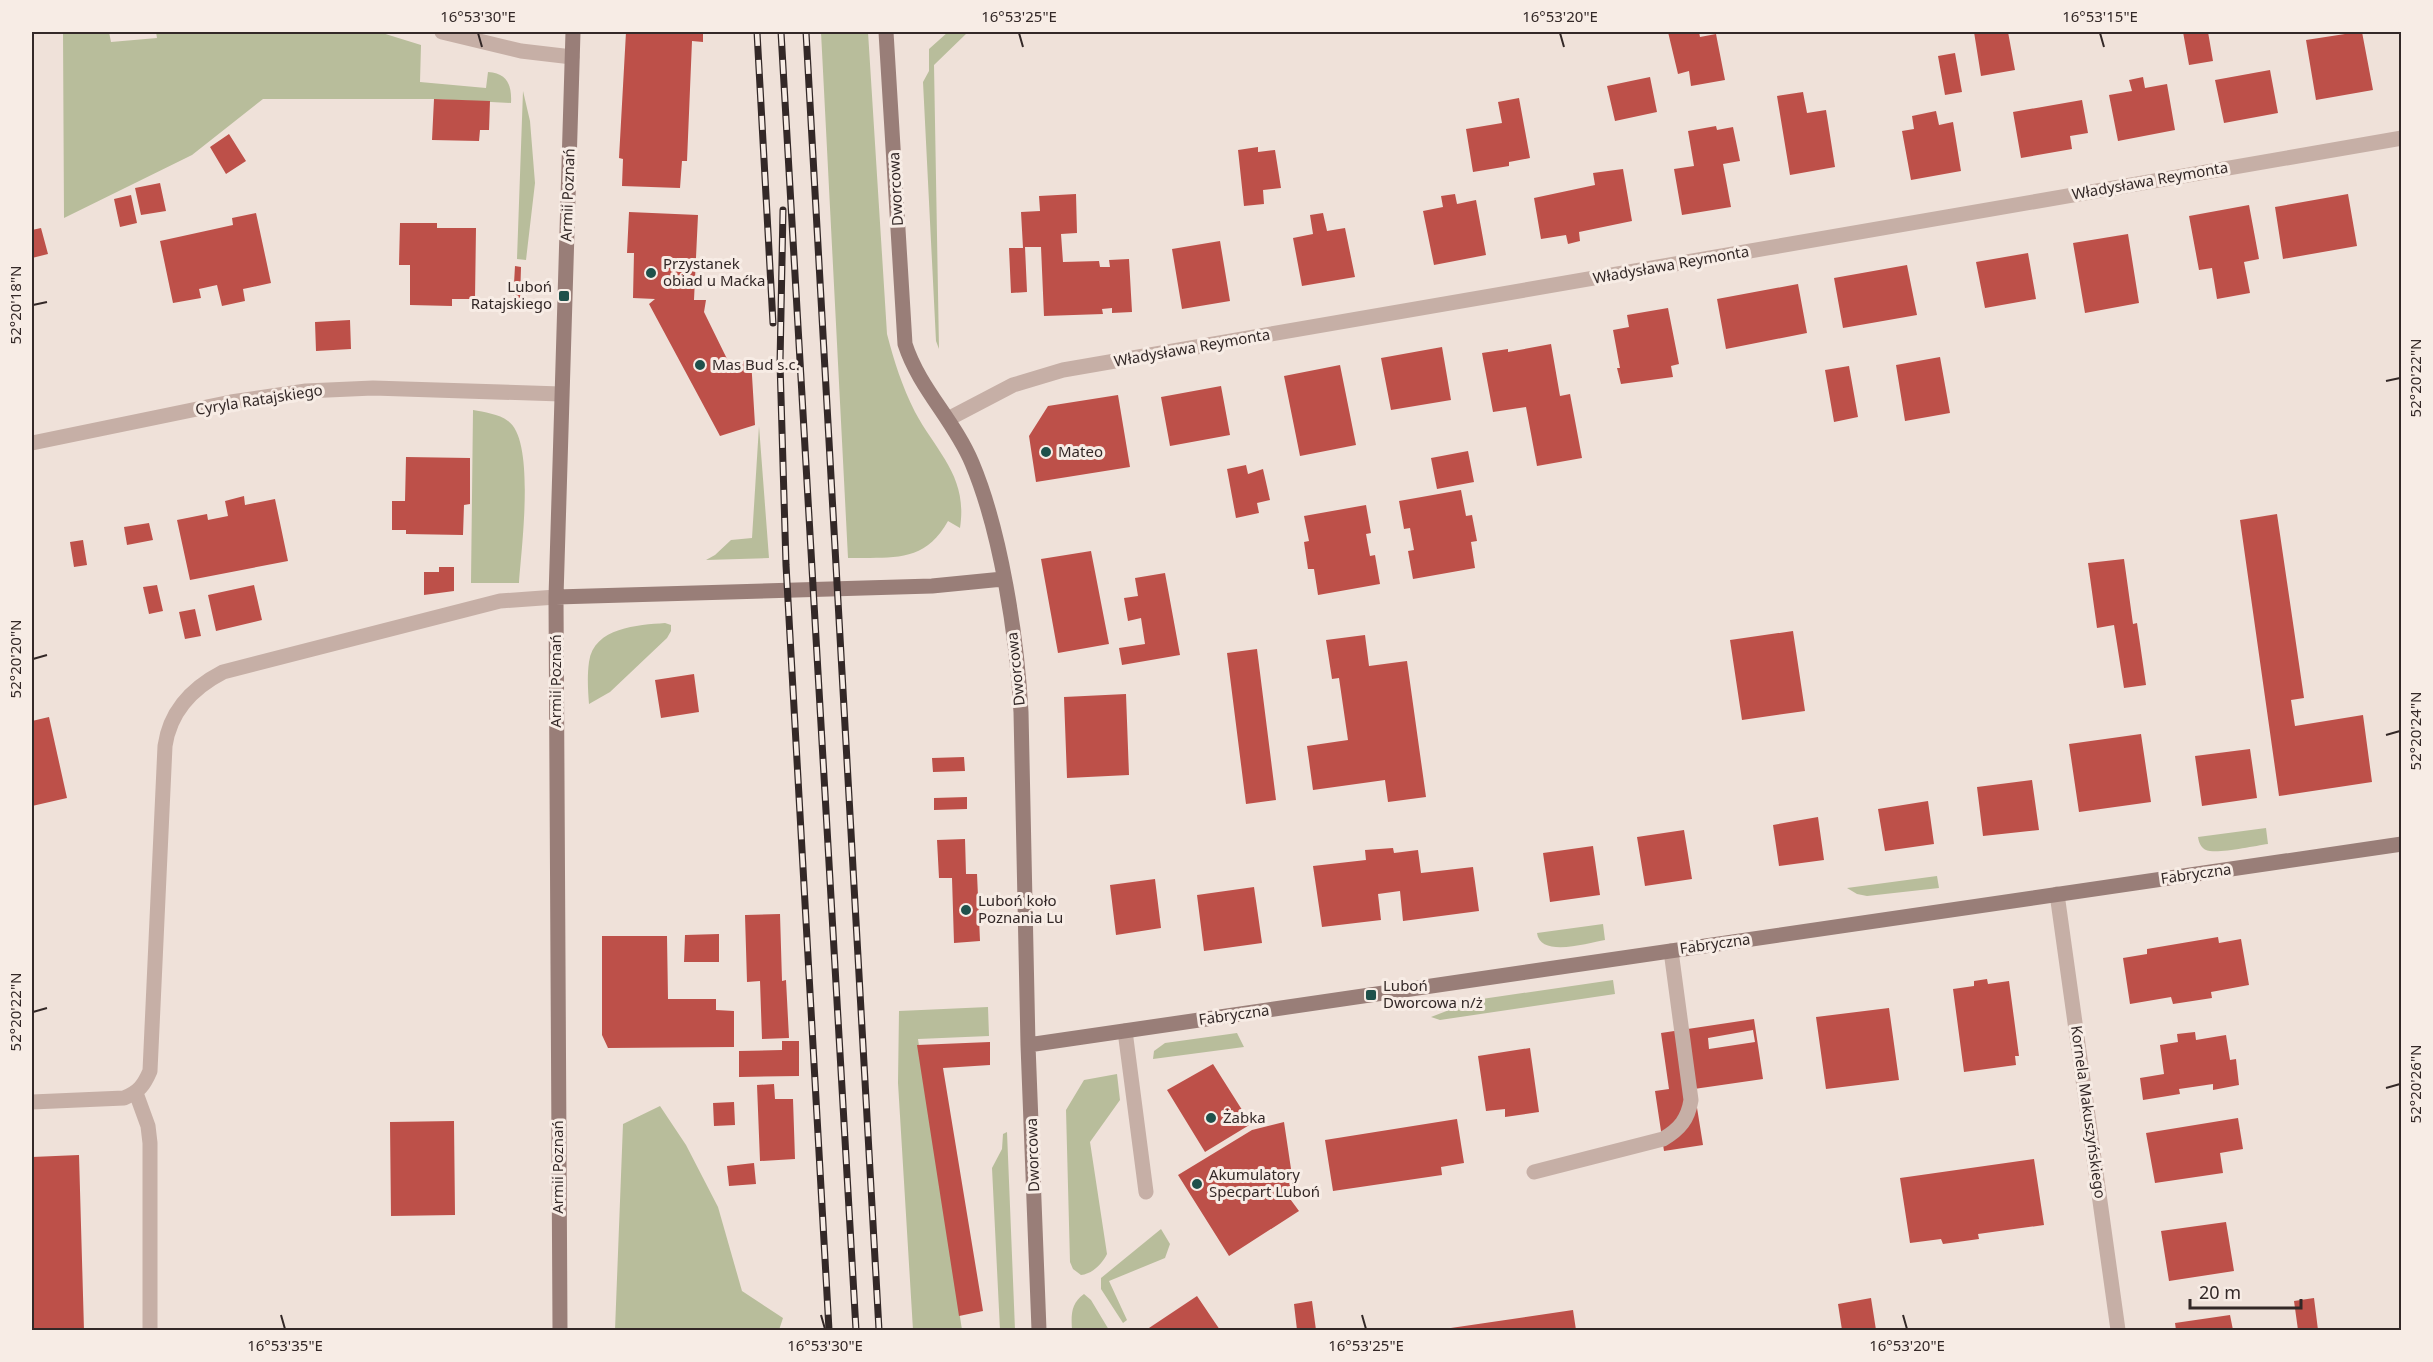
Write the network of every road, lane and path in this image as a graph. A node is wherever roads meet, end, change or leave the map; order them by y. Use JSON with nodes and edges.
{"nodes":[{"id":1,"x":442,"y":32,"type":"edge"},
{"id":2,"x":573,"y":32,"type":"edge"},
{"id":3,"x":886,"y":32,"type":"edge"},
{"id":4,"x":492,"y":38,"type":"edge"},
{"id":5,"x":572,"y":57,"type":"junction"},
{"id":6,"x":2402,"y":138,"type":"edge"},
{"id":7,"x":561,"y":394,"type":"junction"},
{"id":8,"x":948,"y":418,"type":"junction"},
{"id":9,"x":32,"y":443,"type":"edge"},
{"id":10,"x":1003,"y":579,"type":"junction"},
{"id":11,"x":556,"y":597,"type":"junction"},
{"id":12,"x":2402,"y":844,"type":"edge"},
{"id":13,"x":2057,"y":894,"type":"junction"},
{"id":14,"x":1671,"y":951,"type":"junction"},
{"id":15,"x":1125,"y":1031,"type":"junction"},
{"id":16,"x":1028,"y":1046,"type":"junction"},
{"id":17,"x":136,"y":1093,"type":"junction"},
{"id":18,"x":32,"y":1102,"type":"edge"},
{"id":19,"x":1534,"y":1172,"type":"dead end"},
{"id":20,"x":1146,"y":1192,"type":"dead end"},
{"id":21,"x":150,"y":1330,"type":"edge"},
{"id":22,"x":560,"y":1330,"type":"edge"},
{"id":23,"x":1038,"y":1330,"type":"edge"},
{"id":24,"x":2118,"y":1330,"type":"edge"}],
"edges":[{"from":1,"to":4,"type":"street"},
{"from":2,"to":5,"type":"street","name":"Armii Poznań"},
{"from":3,"to":8,"type":"street","name":"Dworcowa"},
{"from":4,"to":5,"type":"street"},
{"from":5,"to":7,"type":"street","name":"Armii Poznań"},
{"from":6,"to":8,"type":"street","name":"Władysława Reymonta"},
{"from":7,"to":9,"type":"street","name":"Cyryla Ratajskiego"},
{"from":7,"to":11,"type":"street","name":"Armii Poznań"},
{"from":8,"to":10,"type":"street","name":"Dworcowa"},
{"from":10,"to":11,"type":"street"},
{"from":10,"to":16,"type":"street","name":"Dworcowa"},
{"from":11,"to":17,"type":"street"},
{"from":11,"to":22,"type":"street","name":"Armii Poznań"},
{"from":12,"to":13,"type":"street","name":"Fabryczna"},
{"from":13,"to":14,"type":"street","name":"Fabryczna"},
{"from":13,"to":24,"type":"street","name":"Kornela Makuszyńskiego"},
{"from":14,"to":15,"type":"street","name":"Fabryczna"},
{"from":14,"to":19,"type":"street"},
{"from":15,"to":16,"type":"street","name":"Fabryczna"},
{"from":15,"to":20,"type":"street"},
{"from":16,"to":23,"type":"street","name":"Dworcowa"},
{"from":17,"to":18,"type":"street"},
{"from":17,"to":21,"type":"street"}]}
